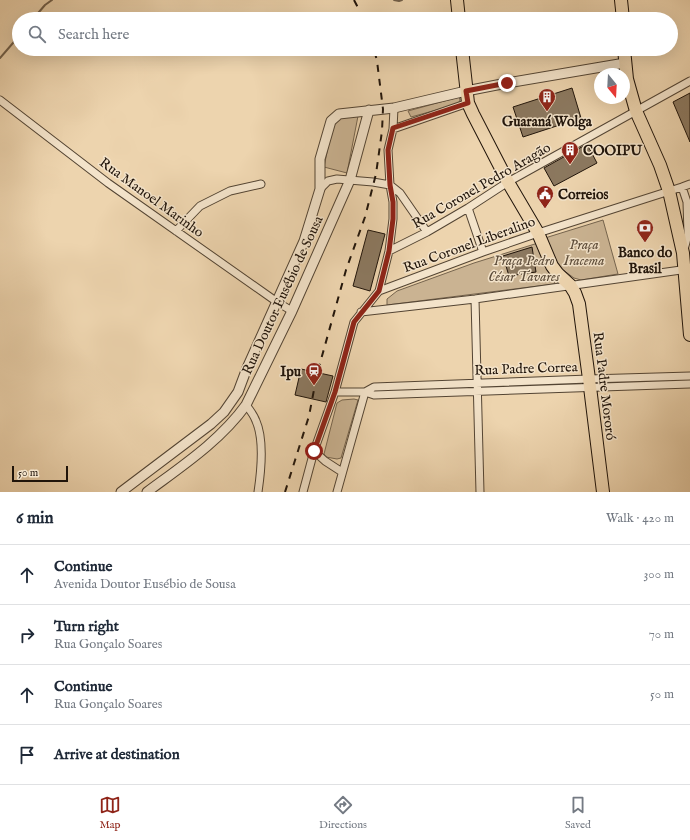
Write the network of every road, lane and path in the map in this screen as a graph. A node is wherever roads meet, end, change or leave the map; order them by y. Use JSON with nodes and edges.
{"nodes":[{"id":1,"x":458,"y":0,"type":"edge"},
{"id":2,"x":622,"y":0,"type":"edge"},
{"id":3,"x":459,"y":12,"type":"edge"},
{"id":4,"x":622,"y":12,"type":"edge"},
{"id":5,"x":463,"y":56,"type":"edge"},
{"id":6,"x":624,"y":56,"type":"edge"},
{"id":7,"x":625,"y":63,"type":"junction"},
{"id":8,"x":690,"y":81,"type":"edge"},
{"id":9,"x":467,"y":97,"type":"junction"},
{"id":10,"x":0,"y":100,"type":"edge"},
{"id":11,"x":394,"y":108,"type":"junction"},
{"id":12,"x":369,"y":110,"type":"junction"},
{"id":13,"x":636,"y":111,"type":"junction"},
{"id":14,"x":393,"y":128,"type":"junction"},
{"id":15,"x":350,"y":180,"type":"junction"},
{"id":16,"x":508,"y":182,"type":"junction"},
{"id":17,"x":261,"y":184,"type":"dead end"},
{"id":18,"x":690,"y":184,"type":"edge"},
{"id":19,"x":390,"y":185,"type":"junction"},
{"id":20,"x":682,"y":187,"type":"junction"},
{"id":21,"x":320,"y":189,"type":"junction"},
{"id":22,"x":690,"y":189,"type":"edge"},
{"id":23,"x":669,"y":191,"type":"junction"},
{"id":24,"x":468,"y":208,"type":"junction"},
{"id":25,"x":176,"y":231,"type":"junction"},
{"id":26,"x":427,"y":232,"type":"junction"},
{"id":27,"x":538,"y":233,"type":"junction"},
{"id":28,"x":389,"y":251,"type":"junction"},
{"id":29,"x":483,"y":252,"type":"junction"},
{"id":30,"x":683,"y":253,"type":"junction"},
{"id":31,"x":688,"y":269,"type":"edge"},
{"id":32,"x":570,"y":285,"type":"junction"},
{"id":33,"x":379,"y":291,"type":"junction"},
{"id":34,"x":475,"y":299,"type":"junction"},
{"id":35,"x":277,"y":302,"type":"junction"},
{"id":36,"x":292,"y":311,"type":"junction"},
{"id":37,"x":361,"y":312,"type":"junction"},
{"id":38,"x":690,"y":336,"type":"edge"},
{"id":39,"x":690,"y":376,"type":"edge"},
{"id":40,"x":477,"y":383,"type":"junction"},
{"id":41,"x":590,"y":383,"type":"junction"},
{"id":42,"x":690,"y":384,"type":"edge"},
{"id":43,"x":477,"y":391,"type":"junction"},
{"id":44,"x":335,"y":392,"type":"junction"},
{"id":45,"x":365,"y":392,"type":"junction"},
{"id":46,"x":246,"y":405,"type":"junction"},
{"id":47,"x":314,"y":451,"type":"junction"},
{"id":48,"x":342,"y":472,"type":"junction"},
{"id":49,"x":121,"y":492,"type":"edge"},
{"id":50,"x":147,"y":492,"type":"edge"},
{"id":51,"x":258,"y":492,"type":"edge"},
{"id":52,"x":303,"y":492,"type":"edge"},
{"id":53,"x":337,"y":492,"type":"edge"},
{"id":54,"x":480,"y":492,"type":"edge"},
{"id":55,"x":603,"y":492,"type":"edge"}],
"edges":[{"from":1,"to":3,"type":"main road"},
{"from":2,"to":4,"type":"main road"},
{"from":5,"to":9,"type":"main road"},
{"from":6,"to":7,"type":"main road"},
{"from":7,"to":9,"type":"street"},
{"from":7,"to":13,"type":"main road"},
{"from":8,"to":13,"type":"street","name":"Rua Coronel Pedro Aragão"},
{"from":9,"to":11,"type":"street"},
{"from":9,"to":14,"type":"street"},
{"from":9,"to":16,"type":"main road","name":"Rua Padre Mororó"},
{"from":10,"to":25,"type":"street","name":"Rua Manoel Marinho"},
{"from":11,"to":12,"type":"street"},
{"from":11,"to":14,"type":"street"},
{"from":12,"to":15,"type":"street","name":"Rua Doutor Eusébio de Sousa"},
{"from":12,"to":21,"type":"street"},
{"from":13,"to":16,"type":"street","name":"Rua Coronel Pedro Aragão"},
{"from":13,"to":23,"type":"main road"},
{"from":14,"to":19,"type":"street"},
{"from":15,"to":19,"type":"street"},
{"from":15,"to":21,"type":"street"},
{"from":15,"to":36,"type":"street","name":"Rua Doutor Eusébio de Sousa"},
{"from":16,"to":24,"type":"street","name":"Rua Coronel Pedro Aragão"},
{"from":16,"to":27,"type":"main road","name":"Rua Padre Mororó"},
{"from":17,"to":25,"type":"street"},
{"from":18,"to":20,"type":"street","name":"Rua Coronel Liberalino"},
{"from":19,"to":26,"type":"street"},
{"from":19,"to":28,"type":"street"},
{"from":20,"to":22,"type":"street"},
{"from":20,"to":23,"type":"street","name":"Rua Coronel Liberalino"},
{"from":20,"to":30,"type":"street"},
{"from":21,"to":35,"type":"street"},
{"from":23,"to":27,"type":"street","name":"Rua Coronel Liberalino"},
{"from":23,"to":30,"type":"main road"},
{"from":24,"to":26,"type":"street","name":"Rua Coronel Pedro Aragão"},
{"from":24,"to":29,"type":"street"},
{"from":25,"to":35,"type":"street","name":"Rua Manoel Marinho"},
{"from":26,"to":28,"type":"street","name":"Rua Coronel Pedro Aragão"},
{"from":27,"to":29,"type":"street","name":"Rua Coronel Liberalino"},
{"from":27,"to":32,"type":"main road","name":"Rua Padre Mororó"},
{"from":28,"to":33,"type":"street"},
{"from":29,"to":33,"type":"street","name":"Rua Coronel Liberalino"},
{"from":30,"to":31,"type":"main road"},
{"from":31,"to":32,"type":"street"},
{"from":31,"to":38,"type":"main road"},
{"from":32,"to":34,"type":"street"},
{"from":32,"to":41,"type":"main road","name":"Rua Padre Mororó"},
{"from":33,"to":37,"type":"street"},
{"from":34,"to":37,"type":"street"},
{"from":34,"to":40,"type":"street"},
{"from":35,"to":36,"type":"street","name":"Rua Manoel Marinho"},
{"from":35,"to":49,"type":"street"},
{"from":36,"to":46,"type":"street","name":"Rua Doutor Eusébio de Sousa"},
{"from":37,"to":44,"type":"street"},
{"from":39,"to":41,"type":"street","name":"Rua Padre Correa"},
{"from":40,"to":41,"type":"street","name":"Rua Padre Correa"},
{"from":40,"to":43,"type":"street"},
{"from":40,"to":45,"type":"street","name":"Rua Padre Correa"},
{"from":41,"to":42,"type":"street","name":"Rua Padre Correa"},
{"from":41,"to":43,"type":"street","name":"Rua Padre Correa"},
{"from":41,"to":55,"type":"main road","name":"Rua Padre Mororó"},
{"from":43,"to":45,"type":"street","name":"Rua Padre Correa"},
{"from":43,"to":54,"type":"street"},
{"from":44,"to":45,"type":"street","name":"Rua Padre Correa"},
{"from":44,"to":47,"type":"street"},
{"from":45,"to":48,"type":"street"},
{"from":46,"to":50,"type":"street","name":"Rua Doutor Eusébio de Sousa"},
{"from":46,"to":51,"type":"street"},
{"from":47,"to":48,"type":"street"},
{"from":47,"to":52,"type":"street"},
{"from":48,"to":53,"type":"street"}]}
